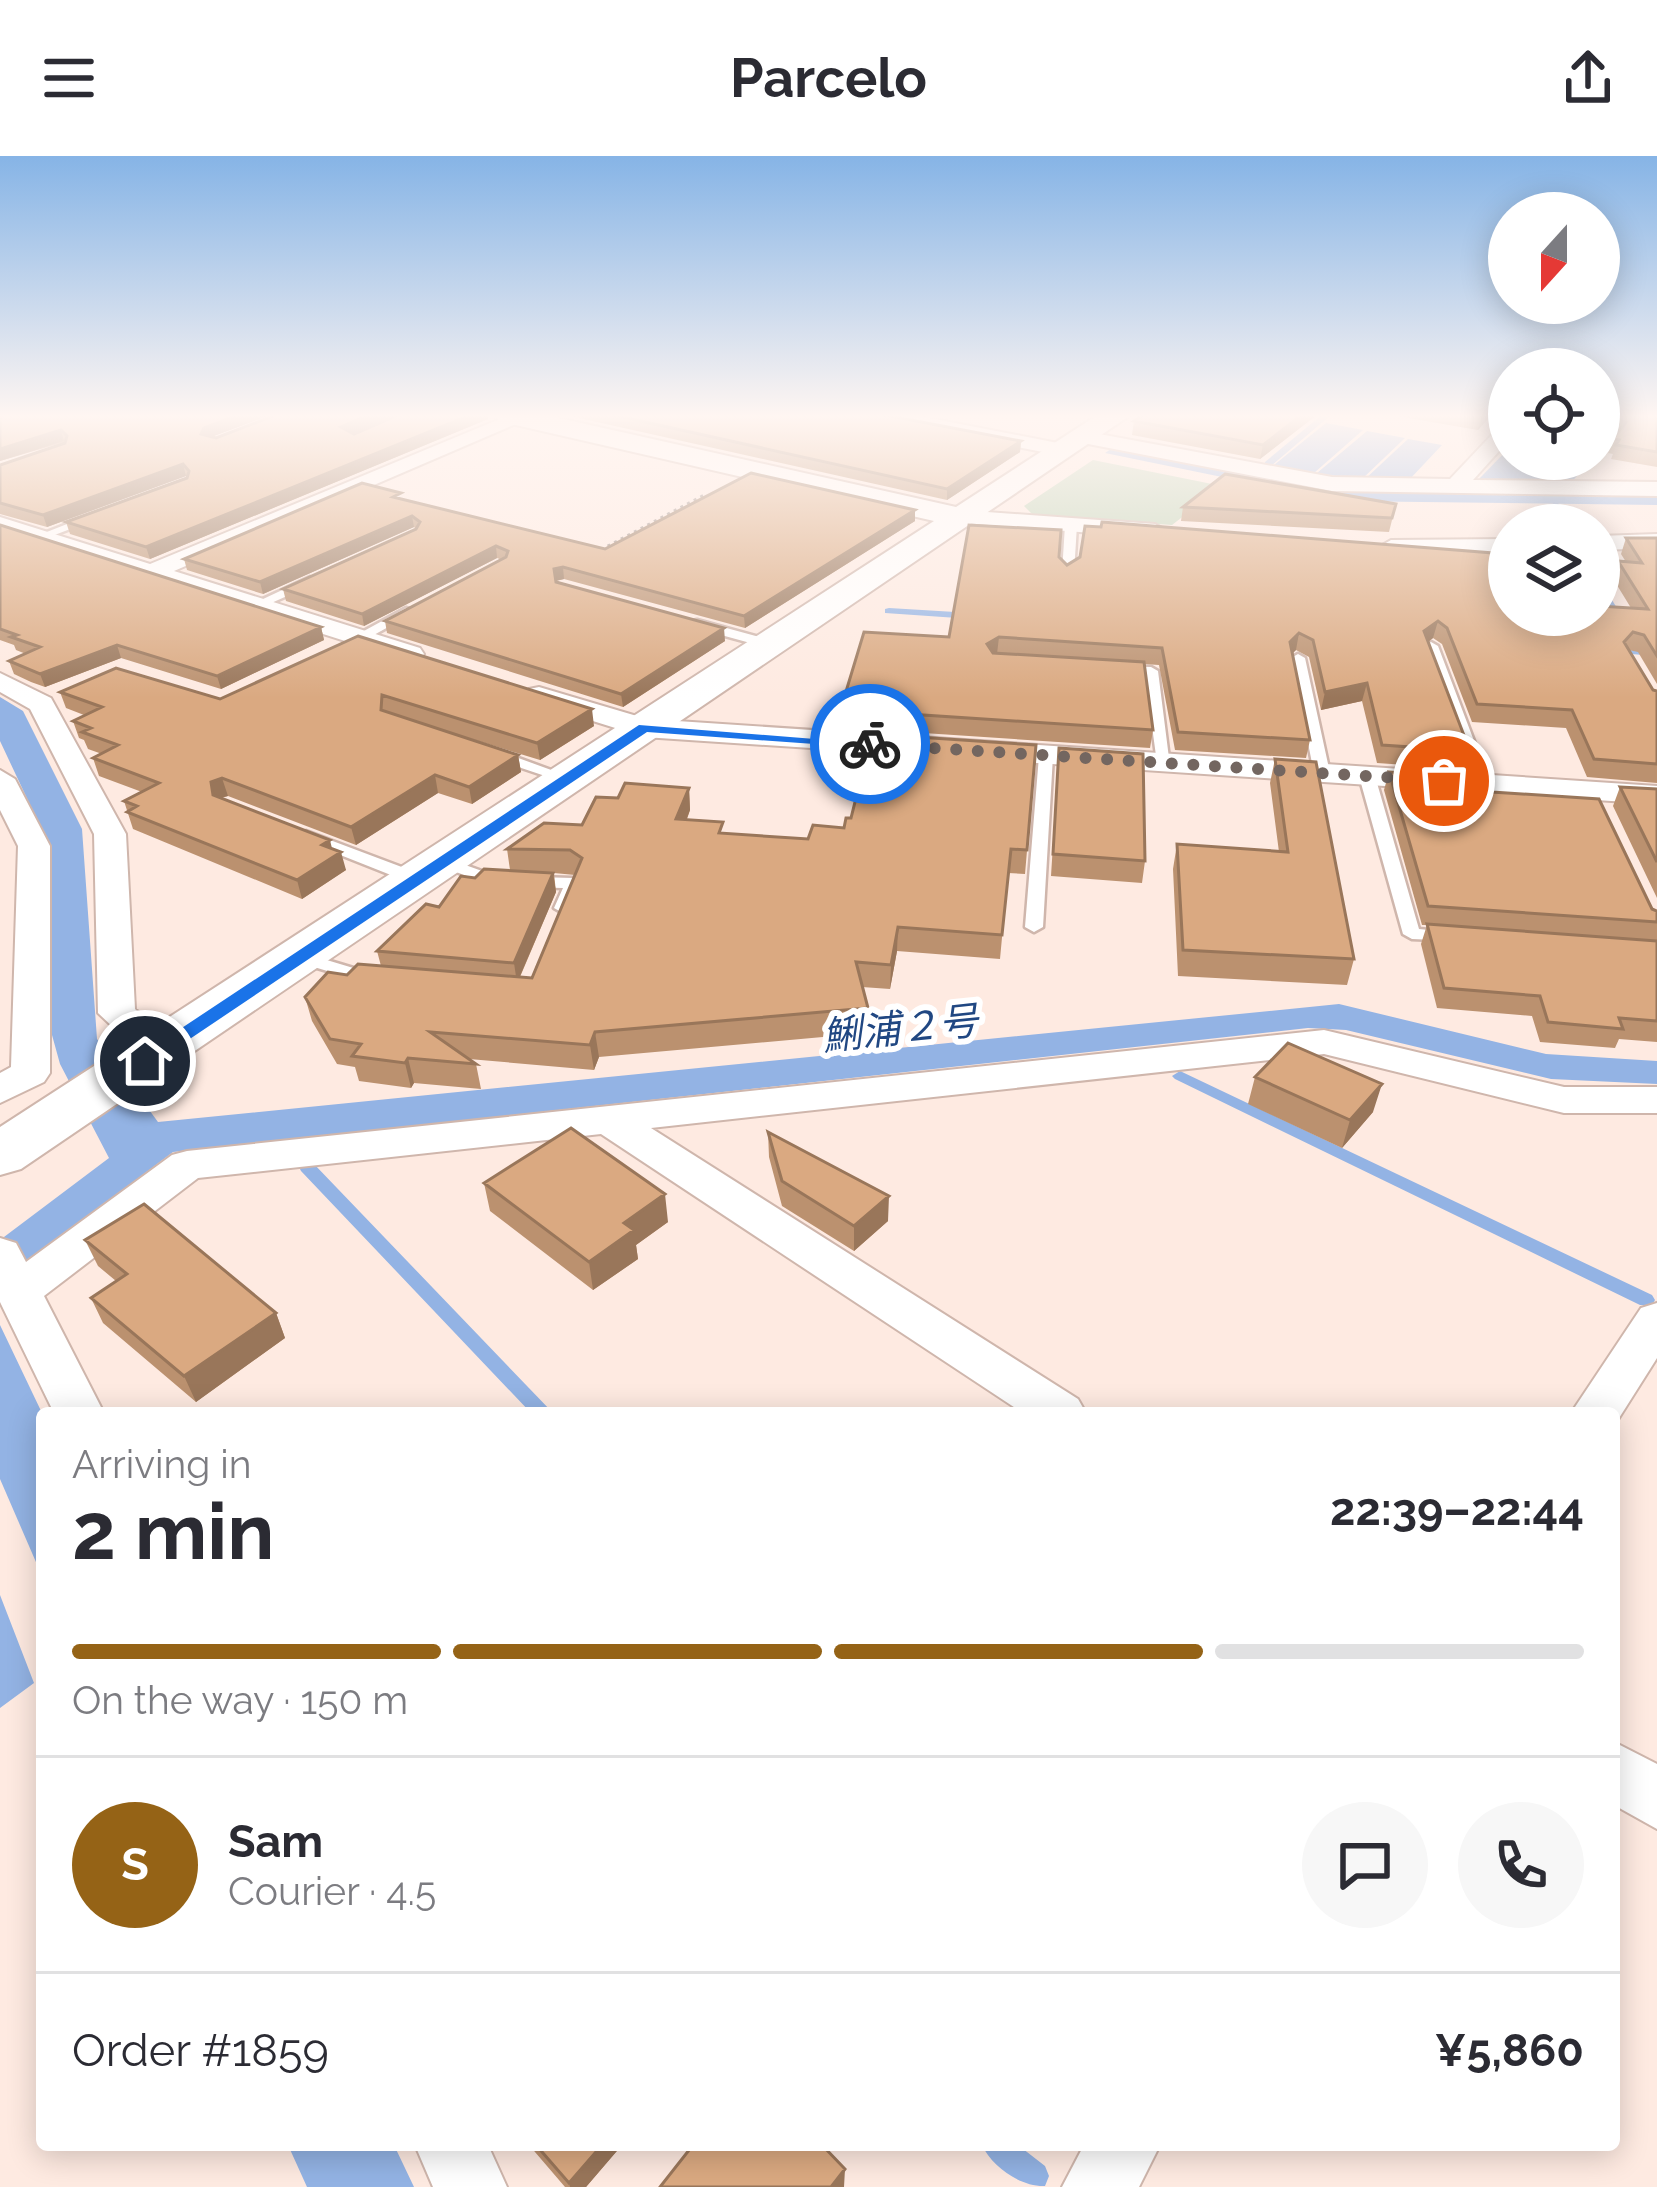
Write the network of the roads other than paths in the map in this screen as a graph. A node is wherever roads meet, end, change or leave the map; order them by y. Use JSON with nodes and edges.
{"nodes":[{"id":1,"x":299,"y":509,"type":"edge"},
{"id":2,"x":923,"y":509,"type":"edge"},
{"id":3,"x":971,"y":509,"type":"edge"},
{"id":4,"x":102,"y":514,"type":"edge"},
{"id":5,"x":959,"y":517,"type":"junction"},
{"id":6,"x":0,"y":524,"type":"edge"},
{"id":7,"x":1071,"y":525,"type":"junction"},
{"id":8,"x":1184,"y":533,"type":"edge"},
{"id":9,"x":40,"y":537,"type":"junction"},
{"id":10,"x":1657,"y":541,"type":"edge"},
{"id":11,"x":1620,"y":542,"type":"edge"},
{"id":12,"x":1365,"y":545,"type":"edge"},
{"id":13,"x":1488,"y":548,"type":"edge"},
{"id":14,"x":334,"y":569,"type":"edge"},
{"id":15,"x":151,"y":572,"type":"junction"},
{"id":16,"x":1068,"y":573,"type":"edge"},
{"id":17,"x":256,"y":605,"type":"junction"},
{"id":18,"x":419,"y":607,"type":"edge"},
{"id":19,"x":678,"y":619,"type":"edge"},
{"id":20,"x":358,"y":638,"type":"junction"},
{"id":21,"x":770,"y":644,"type":"junction"},
{"id":22,"x":1431,"y":646,"type":"edge"},
{"id":23,"x":319,"y":656,"type":"edge"},
{"id":24,"x":1298,"y":658,"type":"edge"},
{"id":25,"x":446,"y":665,"type":"edge"},
{"id":26,"x":1107,"y":669,"type":"edge"},
{"id":27,"x":0,"y":681,"type":"edge"},
{"id":28,"x":512,"y":686,"type":"edge"},
{"id":29,"x":644,"y":728,"type":"junction"},
{"id":30,"x":479,"y":749,"type":"edge"},
{"id":31,"x":1046,"y":756,"type":"junction"},
{"id":32,"x":1165,"y":764,"type":"junction"},
{"id":33,"x":1322,"y":773,"type":"junction"},
{"id":34,"x":1367,"y":776,"type":"junction"},
{"id":35,"x":0,"y":779,"type":"edge"},
{"id":36,"x":568,"y":779,"type":"junction"},
{"id":37,"x":1482,"y":784,"type":"junction"},
{"id":38,"x":1657,"y":795,"type":"edge"},
{"id":39,"x":290,"y":830,"type":"edge"},
{"id":40,"x":430,"y":870,"type":"junction"},
{"id":41,"x":558,"y":920,"type":"edge"},
{"id":42,"x":1034,"y":928,"type":"dead end"},
{"id":43,"x":1479,"y":938,"type":"edge"},
{"id":44,"x":300,"y":957,"type":"junction"},
{"id":45,"x":386,"y":981,"type":"edge"},
{"id":46,"x":152,"y":1056,"type":"junction"},
{"id":47,"x":0,"y":1090,"type":"edge"},
{"id":48,"x":1657,"y":1100,"type":"edge"},
{"id":49,"x":608,"y":1119,"type":"junction"},
{"id":50,"x":0,"y":1155,"type":"edge"},
{"id":51,"x":9,"y":1274,"type":"edge"},
{"id":52,"x":1657,"y":1321,"type":"edge"},
{"id":53,"x":76,"y":1407,"type":"edge"},
{"id":54,"x":1052,"y":1407,"type":"edge"},
{"id":55,"x":1601,"y":1407,"type":"edge"},
{"id":56,"x":1620,"y":1775,"type":"edge"},
{"id":57,"x":1657,"y":1798,"type":"edge"},
{"id":58,"x":453,"y":2151,"type":"edge"},
{"id":59,"x":1121,"y":2151,"type":"edge"},
{"id":60,"x":472,"y":2187,"type":"edge"},
{"id":61,"x":1098,"y":2187,"type":"edge"}],
"edges":[{"from":1,"to":15,"type":"street"},
{"from":2,"to":5,"type":"street"},
{"from":3,"to":5,"type":"street"},
{"from":4,"to":9,"type":"lane"},
{"from":5,"to":7,"type":"street"},
{"from":5,"to":21,"type":"street"},
{"from":6,"to":9,"type":"street"},
{"from":7,"to":8,"type":"street"},
{"from":7,"to":16,"type":"lane"},
{"from":9,"to":15,"type":"street"},
{"from":10,"to":11,"type":"street"},
{"from":12,"to":13,"type":"street"},
{"from":14,"to":17,"type":"lane"},
{"from":15,"to":17,"type":"street"},
{"from":17,"to":20,"type":"street"},
{"from":18,"to":20,"type":"lane"},
{"from":19,"to":21,"type":"lane"},
{"from":20,"to":23,"type":"street"},
{"from":20,"to":25,"type":"street"},
{"from":21,"to":29,"type":"street"},
{"from":22,"to":37,"type":"lane"},
{"from":24,"to":33,"type":"lane"},
{"from":26,"to":32,"type":"lane"},
{"from":27,"to":46,"type":"street"},
{"from":28,"to":29,"type":"street"},
{"from":29,"to":31,"type":"street"},
{"from":29,"to":36,"type":"street"},
{"from":30,"to":36,"type":"lane"},
{"from":31,"to":32,"type":"street"},
{"from":31,"to":42,"type":"lane"},
{"from":32,"to":33,"type":"street"},
{"from":33,"to":34,"type":"street"},
{"from":34,"to":37,"type":"street"},
{"from":34,"to":43,"type":"lane"},
{"from":35,"to":47,"type":"street"},
{"from":36,"to":40,"type":"street"},
{"from":37,"to":38,"type":"street"},
{"from":39,"to":40,"type":"lane"},
{"from":40,"to":41,"type":"lane"},
{"from":40,"to":44,"type":"street"},
{"from":44,"to":45,"type":"lane"},
{"from":44,"to":46,"type":"street"},
{"from":46,"to":50,"type":"street"},
{"from":48,"to":49,"type":"street"},
{"from":49,"to":51,"type":"street"},
{"from":49,"to":54,"type":"street"},
{"from":51,"to":53,"type":"street"},
{"from":52,"to":55,"type":"street"},
{"from":56,"to":57,"type":"street"},
{"from":58,"to":60,"type":"street"},
{"from":59,"to":61,"type":"street"}]}
